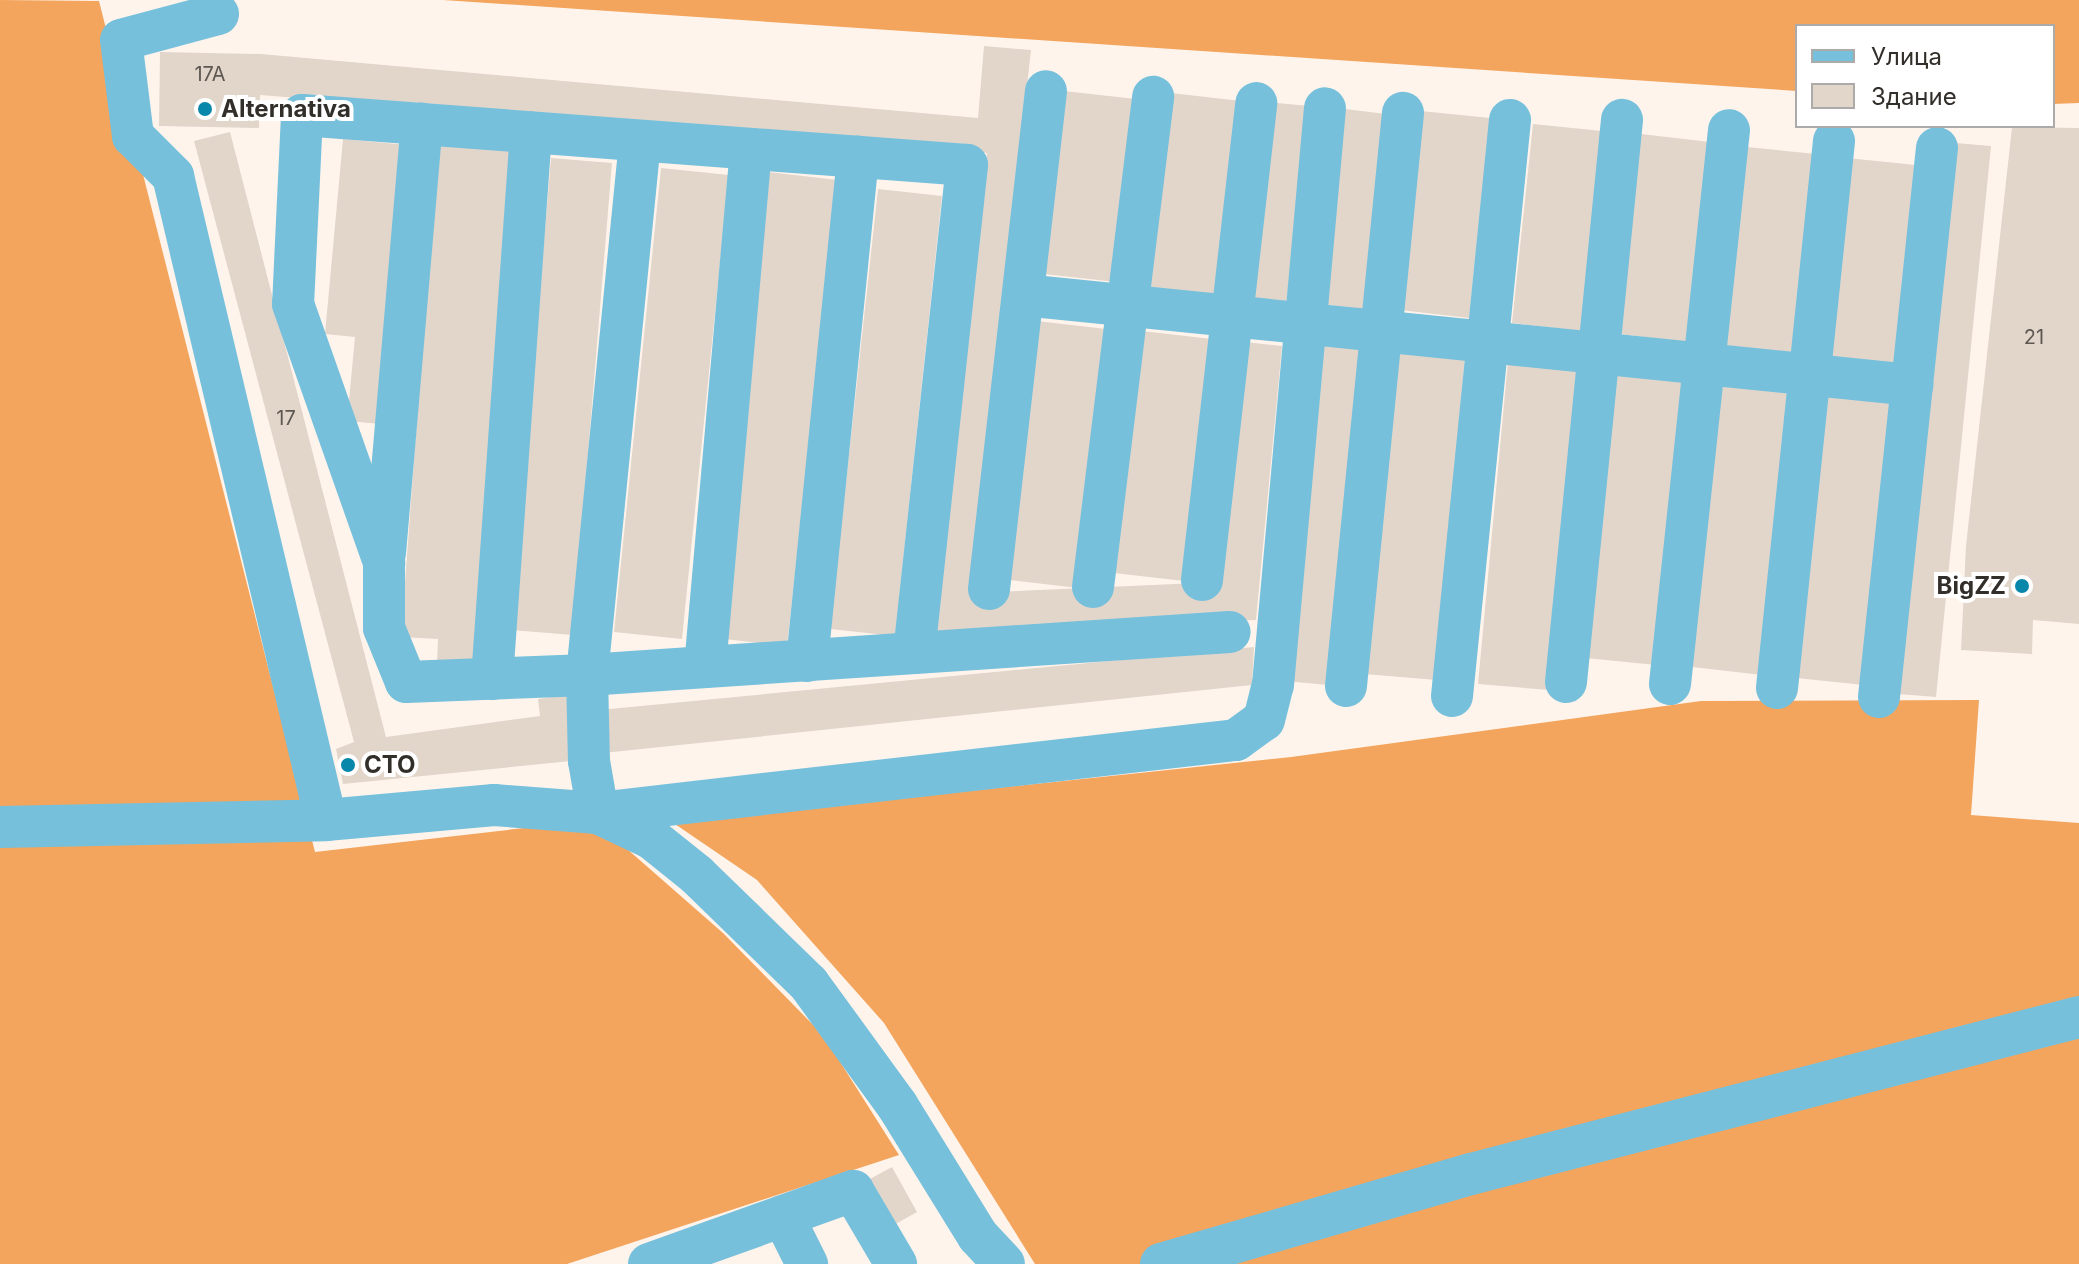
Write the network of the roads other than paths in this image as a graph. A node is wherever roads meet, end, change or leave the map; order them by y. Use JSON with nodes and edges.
{"nodes":[{"id":1,"x":218,"y":14,"type":"dead end"},
{"id":2,"x":1046,"y":91,"type":"dead end"},
{"id":3,"x":1153,"y":97,"type":"dead end"},
{"id":4,"x":1256,"y":103,"type":"dead end"},
{"id":5,"x":1325,"y":108,"type":"dead end"},
{"id":6,"x":1403,"y":113,"type":"dead end"},
{"id":7,"x":1510,"y":120,"type":"dead end"},
{"id":8,"x":1622,"y":120,"type":"dead end"},
{"id":9,"x":422,"y":124,"type":"junction"},
{"id":10,"x":1729,"y":130,"type":"dead end"},
{"id":11,"x":531,"y":132,"type":"junction"},
{"id":12,"x":640,"y":141,"type":"junction"},
{"id":13,"x":1834,"y":141,"type":"dead end"},
{"id":14,"x":1937,"y":148,"type":"dead end"},
{"id":15,"x":751,"y":149,"type":"junction"},
{"id":16,"x":858,"y":157,"type":"junction"},
{"id":17,"x":1023,"y":295,"type":"junction"},
{"id":18,"x":1127,"y":306,"type":"junction"},
{"id":19,"x":1232,"y":316,"type":"junction"},
{"id":20,"x":1309,"y":324,"type":"junction"},
{"id":21,"x":1382,"y":331,"type":"junction"},
{"id":22,"x":1488,"y":342,"type":"junction"},
{"id":23,"x":1599,"y":354,"type":"junction"},
{"id":24,"x":1704,"y":364,"type":"junction"},
{"id":25,"x":1809,"y":375,"type":"junction"},
{"id":26,"x":1912,"y":385,"type":"junction"},
{"id":27,"x":384,"y":563,"type":"junction"},
{"id":28,"x":1202,"y":580,"type":"dead end"},
{"id":29,"x":1093,"y":587,"type":"dead end"},
{"id":30,"x":989,"y":589,"type":"dead end"},
{"id":31,"x":1230,"y":632,"type":"dead end"},
{"id":32,"x":914,"y":653,"type":"junction"},
{"id":33,"x":807,"y":661,"type":"junction"},
{"id":34,"x":705,"y":667,"type":"junction"},
{"id":35,"x":587,"y":675,"type":"junction"},
{"id":36,"x":492,"y":679,"type":"junction"},
{"id":37,"x":1566,"y":682,"type":"dead end"},
{"id":38,"x":1670,"y":684,"type":"dead end"},
{"id":39,"x":1346,"y":686,"type":"dead end"},
{"id":40,"x":1777,"y":688,"type":"dead end"},
{"id":41,"x":1452,"y":696,"type":"dead end"},
{"id":42,"x":1879,"y":697,"type":"dead end"},
{"id":43,"x":598,"y":813,"type":"junction"},
{"id":44,"x":326,"y":820,"type":"junction"},
{"id":45,"x":0,"y":827,"type":"edge"},
{"id":46,"x":2079,"y":1017,"type":"edge"},
{"id":47,"x":783,"y":1216,"type":"junction"},
{"id":48,"x":649,"y":1264,"type":"edge"},
{"id":49,"x":807,"y":1264,"type":"edge"},
{"id":50,"x":896,"y":1264,"type":"edge"},
{"id":51,"x":1004,"y":1264,"type":"edge"},
{"id":52,"x":1161,"y":1264,"type":"edge"}],
"edges":[{"from":1,"to":44,"type":"street"},
{"from":2,"to":17,"type":"street"},
{"from":3,"to":18,"type":"street"},
{"from":4,"to":19,"type":"street"},
{"from":5,"to":20,"type":"street"},
{"from":6,"to":21,"type":"street"},
{"from":7,"to":22,"type":"street"},
{"from":8,"to":23,"type":"street"},
{"from":9,"to":11,"type":"street"},
{"from":9,"to":27,"type":"street"},
{"from":9,"to":27,"type":"street"},
{"from":10,"to":24,"type":"street"},
{"from":11,"to":12,"type":"street"},
{"from":11,"to":36,"type":"street"},
{"from":12,"to":15,"type":"street"},
{"from":12,"to":35,"type":"street"},
{"from":13,"to":25,"type":"street"},
{"from":14,"to":26,"type":"street"},
{"from":15,"to":16,"type":"street"},
{"from":15,"to":34,"type":"street"},
{"from":16,"to":32,"type":"street"},
{"from":16,"to":33,"type":"street"},
{"from":17,"to":18,"type":"street"},
{"from":17,"to":30,"type":"street"},
{"from":18,"to":19,"type":"street"},
{"from":18,"to":29,"type":"street"},
{"from":19,"to":20,"type":"street"},
{"from":19,"to":28,"type":"street"},
{"from":20,"to":21,"type":"street"},
{"from":20,"to":43,"type":"street"},
{"from":21,"to":22,"type":"street"},
{"from":21,"to":39,"type":"street"},
{"from":22,"to":23,"type":"street"},
{"from":22,"to":41,"type":"street"},
{"from":23,"to":24,"type":"street"},
{"from":23,"to":37,"type":"street"},
{"from":24,"to":25,"type":"street"},
{"from":24,"to":38,"type":"street"},
{"from":25,"to":26,"type":"street"},
{"from":25,"to":40,"type":"street"},
{"from":26,"to":42,"type":"street"},
{"from":27,"to":36,"type":"street"},
{"from":31,"to":32,"type":"street"},
{"from":32,"to":33,"type":"street"},
{"from":33,"to":34,"type":"street"},
{"from":34,"to":35,"type":"street"},
{"from":35,"to":36,"type":"street"},
{"from":35,"to":43,"type":"street"},
{"from":43,"to":44,"type":"street"},
{"from":43,"to":51,"type":"street"},
{"from":44,"to":45,"type":"street"},
{"from":46,"to":52,"type":"street"},
{"from":47,"to":48,"type":"street"},
{"from":47,"to":49,"type":"street"},
{"from":47,"to":50,"type":"street"}]}
